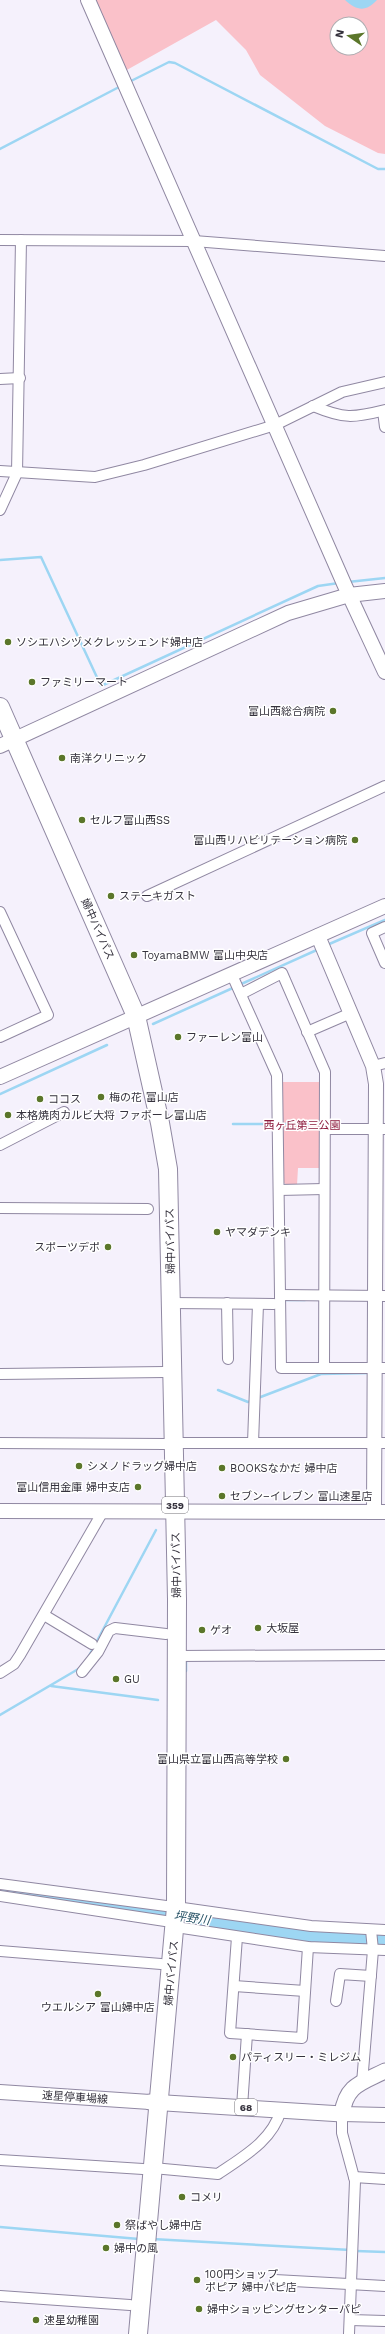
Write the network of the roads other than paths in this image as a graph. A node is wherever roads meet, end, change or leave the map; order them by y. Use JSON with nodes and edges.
{"nodes":[{"id":1,"x":88,"y":0,"type":"edge"},
{"id":2,"x":0,"y":240,"type":"edge"},
{"id":3,"x":20,"y":240,"type":"junction"},
{"id":4,"x":194,"y":241,"type":"junction"},
{"id":5,"x":385,"y":256,"type":"edge"},
{"id":6,"x":0,"y":378,"type":"edge"},
{"id":7,"x":20,"y":378,"type":"junction"},
{"id":8,"x":385,"y":382,"type":"edge"},
{"id":9,"x":313,"y":406,"type":"junction"},
{"id":10,"x":384,"y":411,"type":"edge"},
{"id":11,"x":275,"y":425,"type":"junction"},
{"id":12,"x":385,"y":427,"type":"edge"},
{"id":13,"x":0,"y":471,"type":"edge"},
{"id":14,"x":17,"y":473,"type":"junction"},
{"id":15,"x":0,"y":510,"type":"edge"},
{"id":16,"x":385,"y":591,"type":"edge"},
{"id":17,"x":349,"y":595,"type":"junction"},
{"id":18,"x":385,"y":672,"type":"edge"},
{"id":19,"x":0,"y":707,"type":"edge"},
{"id":20,"x":5,"y":740,"type":"edge"},
{"id":21,"x":385,"y":786,"type":"edge"},
{"id":22,"x":147,"y":896,"type":"dead end"},
{"id":23,"x":385,"y":906,"type":"edge"},
{"id":24,"x":0,"y":912,"type":"edge"},
{"id":25,"x":385,"y":927,"type":"edge"},
{"id":26,"x":318,"y":936,"type":"junction"},
{"id":27,"x":385,"y":964,"type":"edge"},
{"id":28,"x":232,"y":975,"type":"junction"},
{"id":29,"x":241,"y":994,"type":"junction"},
{"id":30,"x":351,"y":1013,"type":"junction"},
{"id":31,"x":131,"y":1019,"type":"junction"},
{"id":32,"x":307,"y":1032,"type":"junction"},
{"id":33,"x":0,"y":1037,"type":"edge"},
{"id":34,"x":379,"y":1065,"type":"edge"},
{"id":35,"x":0,"y":1077,"type":"edge"},
{"id":36,"x":64,"y":1112,"type":"dead end"},
{"id":37,"x":325,"y":1129,"type":"junction"},
{"id":38,"x":381,"y":1129,"type":"edge"},
{"id":39,"x":0,"y":1145,"type":"edge"},
{"id":40,"x":324,"y":1189,"type":"junction"},
{"id":41,"x":279,"y":1190,"type":"junction"},
{"id":42,"x":0,"y":1208,"type":"edge"},
{"id":43,"x":148,"y":1209,"type":"dead end"},
{"id":44,"x":325,"y":1296,"type":"junction"},
{"id":45,"x":380,"y":1296,"type":"edge"},
{"id":46,"x":277,"y":1300,"type":"junction"},
{"id":47,"x":171,"y":1303,"type":"junction"},
{"id":48,"x":227,"y":1304,"type":"junction"},
{"id":49,"x":258,"y":1304,"type":"junction"},
{"id":50,"x":228,"y":1359,"type":"dead end"},
{"id":51,"x":324,"y":1368,"type":"junction"},
{"id":52,"x":380,"y":1368,"type":"edge"},
{"id":53,"x":165,"y":1372,"type":"junction"},
{"id":54,"x":0,"y":1374,"type":"edge"},
{"id":55,"x":0,"y":1443,"type":"edge"},
{"id":56,"x":253,"y":1443,"type":"junction"},
{"id":57,"x":380,"y":1443,"type":"edge"},
{"id":58,"x":169,"y":1444,"type":"junction"},
{"id":59,"x":0,"y":1511,"type":"edge"},
{"id":60,"x":171,"y":1512,"type":"junction"},
{"id":61,"x":379,"y":1512,"type":"edge"},
{"id":62,"x":102,"y":1513,"type":"junction"},
{"id":63,"x":44,"y":1615,"type":"junction"},
{"id":64,"x":166,"y":1634,"type":"junction"},
{"id":65,"x":92,"y":1644,"type":"dead end"},
{"id":66,"x":385,"y":1655,"type":"edge"},
{"id":67,"x":178,"y":1656,"type":"junction"},
{"id":68,"x":0,"y":1672,"type":"edge"},
{"id":69,"x":82,"y":1672,"type":"dead end"},
{"id":70,"x":0,"y":1884,"type":"edge"},
{"id":71,"x":0,"y":1896,"type":"edge"},
{"id":72,"x":171,"y":1915,"type":"junction"},
{"id":73,"x":372,"y":1930,"type":"junction"},
{"id":74,"x":385,"y":1930,"type":"edge"},
{"id":75,"x":237,"y":1937,"type":"junction"},
{"id":76,"x":308,"y":1947,"type":"junction"},
{"id":77,"x":373,"y":1950,"type":"junction"},
{"id":78,"x":385,"y":1950,"type":"edge"},
{"id":79,"x":0,"y":1951,"type":"edge"},
{"id":80,"x":162,"y":1964,"type":"junction"},
{"id":81,"x":371,"y":1976,"type":"junction"},
{"id":82,"x":234,"y":1986,"type":"junction"},
{"id":83,"x":305,"y":1992,"type":"junction"},
{"id":84,"x":336,"y":2001,"type":"dead end"},
{"id":85,"x":247,"y":2034,"type":"junction"},
{"id":86,"x":385,"y":2071,"type":"edge"},
{"id":87,"x":362,"y":2083,"type":"junction"},
{"id":88,"x":0,"y":2092,"type":"edge"},
{"id":89,"x":155,"y":2103,"type":"junction"},
{"id":90,"x":242,"y":2107,"type":"junction"},
{"id":91,"x":281,"y":2110,"type":"junction"},
{"id":92,"x":342,"y":2114,"type":"junction"},
{"id":93,"x":385,"y":2116,"type":"edge"},
{"id":94,"x":0,"y":2160,"type":"edge"},
{"id":95,"x":148,"y":2169,"type":"junction"},
{"id":96,"x":354,"y":2177,"type":"junction"},
{"id":97,"x":385,"y":2179,"type":"edge"},
{"id":98,"x":275,"y":2280,"type":"dead end"},
{"id":99,"x":352,"y":2284,"type":"junction"},
{"id":100,"x":385,"y":2286,"type":"edge"},
{"id":101,"x":0,"y":2296,"type":"edge"},
{"id":102,"x":130,"y":2305,"type":"junction"},
{"id":103,"x":350,"y":2320,"type":"junction"},
{"id":104,"x":385,"y":2321,"type":"edge"},
{"id":105,"x":127,"y":2334,"type":"edge"},
{"id":106,"x":138,"y":2334,"type":"edge"},
{"id":107,"x":349,"y":2334,"type":"edge"}],
"edges":[{"from":1,"to":4,"type":"street"},
{"from":2,"to":3,"type":"street"},
{"from":3,"to":4,"type":"street"},
{"from":3,"to":7,"type":"street"},
{"from":4,"to":5,"type":"street"},
{"from":4,"to":11,"type":"street"},
{"from":6,"to":7,"type":"street"},
{"from":7,"to":14,"type":"street"},
{"from":8,"to":9,"type":"street"},
{"from":9,"to":10,"type":"street"},
{"from":9,"to":11,"type":"street"},
{"from":10,"to":12,"type":"street"},
{"from":11,"to":14,"type":"street"},
{"from":11,"to":17,"type":"street"},
{"from":13,"to":14,"type":"street"},
{"from":14,"to":15,"type":"street"},
{"from":16,"to":17,"type":"street"},
{"from":17,"to":18,"type":"street"},
{"from":17,"to":20,"type":"street"},
{"from":19,"to":20,"type":"highway","name":"婦中バイパス","number":"359"},
{"from":20,"to":31,"type":"highway","name":"婦中バイパス","number":"359"},
{"from":21,"to":22,"type":"street"},
{"from":23,"to":26,"type":"street"},
{"from":24,"to":33,"type":"street"},
{"from":25,"to":27,"type":"street"},
{"from":26,"to":28,"type":"street"},
{"from":26,"to":30,"type":"street"},
{"from":28,"to":29,"type":"street"},
{"from":28,"to":31,"type":"street"},
{"from":29,"to":32,"type":"street"},
{"from":29,"to":41,"type":"street"},
{"from":30,"to":32,"type":"street"},
{"from":30,"to":34,"type":"street"},
{"from":31,"to":35,"type":"street"},
{"from":31,"to":47,"type":"highway","name":"婦中バイパス","number":"359"},
{"from":31,"to":53,"type":"highway","name":"婦中バイパス","number":"359"},
{"from":32,"to":37,"type":"street"},
{"from":34,"to":38,"type":"street"},
{"from":36,"to":39,"type":"street"},
{"from":37,"to":38,"type":"street"},
{"from":37,"to":40,"type":"street"},
{"from":38,"to":45,"type":"street"},
{"from":40,"to":41,"type":"street"},
{"from":40,"to":44,"type":"street"},
{"from":41,"to":46,"type":"street"},
{"from":42,"to":43,"type":"street"},
{"from":44,"to":45,"type":"street"},
{"from":44,"to":46,"type":"street"},
{"from":44,"to":51,"type":"street"},
{"from":45,"to":52,"type":"street"},
{"from":46,"to":49,"type":"street"},
{"from":46,"to":51,"type":"street"},
{"from":47,"to":48,"type":"street"},
{"from":47,"to":58,"type":"highway","name":"婦中バイパス","number":"359"},
{"from":48,"to":49,"type":"street"},
{"from":48,"to":50,"type":"street"},
{"from":49,"to":56,"type":"street"},
{"from":51,"to":52,"type":"street"},
{"from":52,"to":57,"type":"street"},
{"from":53,"to":54,"type":"street"},
{"from":53,"to":58,"type":"highway","name":"婦中バイパス","number":"359"},
{"from":55,"to":58,"type":"street"},
{"from":56,"to":57,"type":"street"},
{"from":56,"to":58,"type":"street"},
{"from":57,"to":61,"type":"street"},
{"from":58,"to":60,"type":"highway","name":"婦中バイパス","number":"359"},
{"from":59,"to":62,"type":"street"},
{"from":60,"to":61,"type":"street"},
{"from":60,"to":62,"type":"street"},
{"from":60,"to":64,"type":"highway","name":"婦中バイパス","number":"359"},
{"from":60,"to":67,"type":"highway","name":"婦中バイパス","number":"359"},
{"from":62,"to":63,"type":"street"},
{"from":63,"to":65,"type":"street"},
{"from":63,"to":68,"type":"street"},
{"from":64,"to":69,"type":"street"},
{"from":64,"to":72,"type":"highway","name":"婦中バイパス","number":"359"},
{"from":66,"to":67,"type":"street"},
{"from":67,"to":72,"type":"highway","name":"婦中バイパス","number":"359"},
{"from":70,"to":72,"type":"street"},
{"from":71,"to":72,"type":"street"},
{"from":72,"to":73,"type":"street"},
{"from":72,"to":75,"type":"street"},
{"from":72,"to":80,"type":"highway","name":"婦中バイパス","number":"359"},
{"from":72,"to":89,"type":"highway","name":"婦中バイパス","number":"359"},
{"from":73,"to":74,"type":"street"},
{"from":73,"to":77,"type":"street"},
{"from":75,"to":76,"type":"street"},
{"from":75,"to":82,"type":"street"},
{"from":76,"to":77,"type":"street"},
{"from":76,"to":83,"type":"street"},
{"from":77,"to":78,"type":"street"},
{"from":77,"to":81,"type":"street"},
{"from":79,"to":80,"type":"street"},
{"from":80,"to":89,"type":"highway","name":"婦中バイパス","number":"359"},
{"from":81,"to":84,"type":"street"},
{"from":81,"to":87,"type":"street"},
{"from":82,"to":83,"type":"street"},
{"from":82,"to":85,"type":"street"},
{"from":83,"to":85,"type":"street"},
{"from":85,"to":90,"type":"street"},
{"from":86,"to":87,"type":"main road"},
{"from":87,"to":92,"type":"main road"},
{"from":88,"to":89,"type":"street","name":"速星停車場線"},
{"from":89,"to":90,"type":"main road","number":"68"},
{"from":89,"to":95,"type":"highway","name":"婦中バイパス","number":"359"},
{"from":90,"to":91,"type":"main road","number":"68"},
{"from":91,"to":92,"type":"main road","number":"68"},
{"from":91,"to":95,"type":"street"},
{"from":92,"to":93,"type":"street"},
{"from":92,"to":96,"type":"street"},
{"from":94,"to":95,"type":"street"},
{"from":95,"to":102,"type":"highway","name":"婦中バイパス","number":"359"},
{"from":95,"to":106,"type":"highway","name":"婦中バイパス","number":"359"},
{"from":96,"to":97,"type":"street"},
{"from":96,"to":99,"type":"street"},
{"from":98,"to":99,"type":"street"},
{"from":99,"to":100,"type":"street"},
{"from":99,"to":103,"type":"street"},
{"from":101,"to":102,"type":"street"},
{"from":102,"to":105,"type":"highway","name":"婦中バイパス","number":"359"},
{"from":103,"to":104,"type":"street"},
{"from":103,"to":107,"type":"street"}]}
